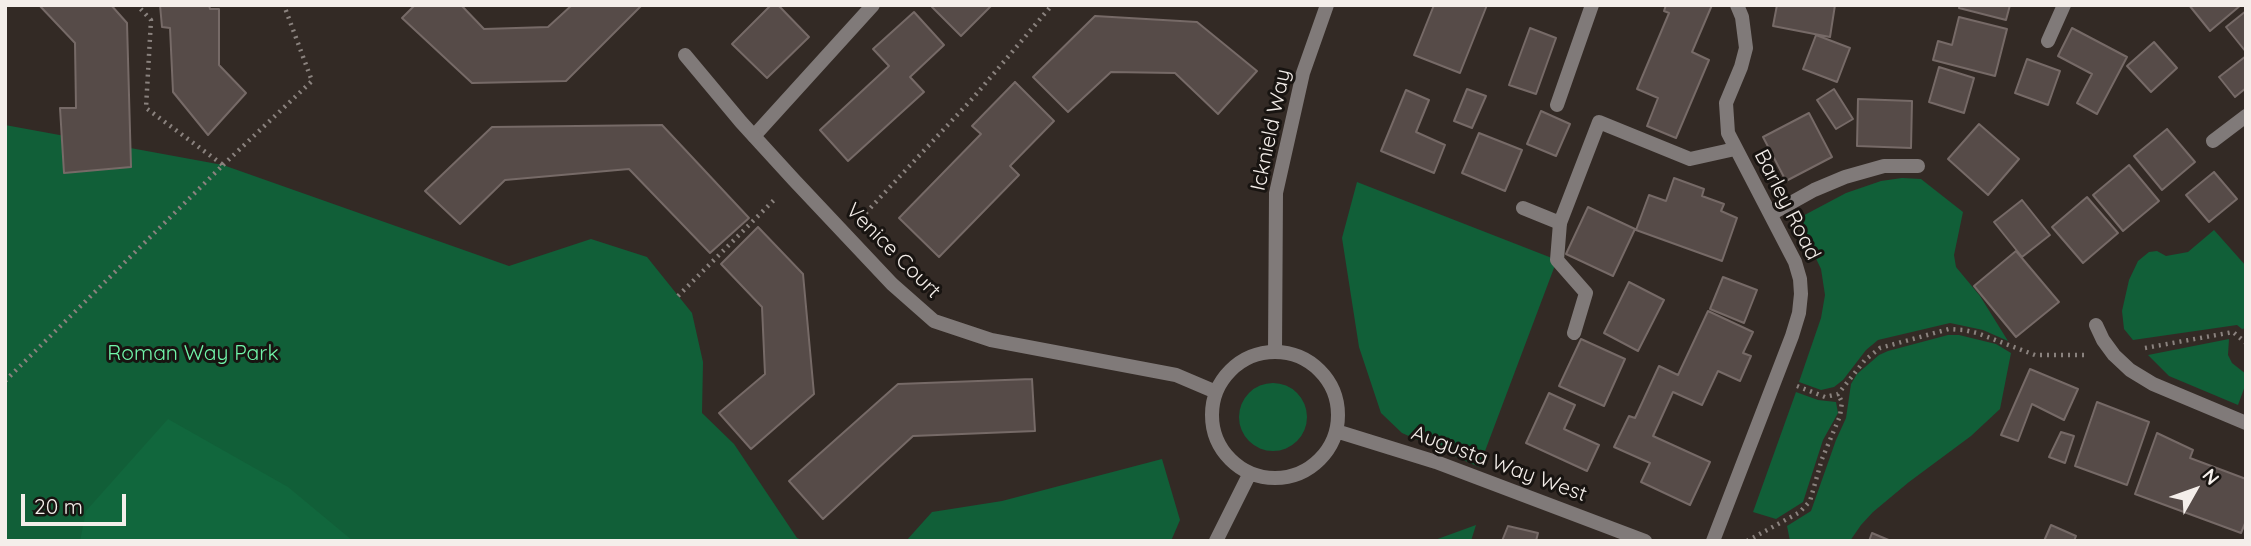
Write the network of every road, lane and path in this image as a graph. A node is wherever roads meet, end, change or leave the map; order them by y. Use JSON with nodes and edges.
{"nodes":[{"id":1,"x":137,"y":5,"type":"edge"},
{"id":2,"x":285,"y":5,"type":"edge"},
{"id":3,"x":873,"y":5,"type":"edge"},
{"id":4,"x":1052,"y":5,"type":"edge"},
{"id":5,"x":1327,"y":5,"type":"edge"},
{"id":6,"x":1592,"y":5,"type":"edge"},
{"id":7,"x":1737,"y":5,"type":"edge"},
{"id":8,"x":2064,"y":5,"type":"edge"},
{"id":9,"x":2048,"y":41,"type":"dead end"},
{"id":10,"x":685,"y":55,"type":"dead end"},
{"id":11,"x":1557,"y":105,"type":"dead end"},
{"id":12,"x":2246,"y":116,"type":"edge"},
{"id":13,"x":754,"y":136,"type":"junction"},
{"id":14,"x":2213,"y":141,"type":"dead end"},
{"id":15,"x":1735,"y":149,"type":"junction"},
{"id":16,"x":223,"y":165,"type":"junction"},
{"id":17,"x":1918,"y":166,"type":"dead end"},
{"id":18,"x":794,"y":180,"type":"junction"},
{"id":19,"x":1523,"y":208,"type":"dead end"},
{"id":20,"x":1771,"y":214,"type":"junction"},
{"id":21,"x":1560,"y":223,"type":"junction"},
{"id":22,"x":846,"y":235,"type":"junction"},
{"id":23,"x":678,"y":296,"type":"dead end"},
{"id":24,"x":2096,"y":325,"type":"dead end"},
{"id":25,"x":1574,"y":333,"type":"dead end"},
{"id":26,"x":2246,"y":343,"type":"edge"},
{"id":27,"x":1275,"y":351,"type":"junction"},
{"id":28,"x":2114,"y":355,"type":"junction"},
{"id":29,"x":1776,"y":379,"type":"junction"},
{"id":30,"x":5,"y":381,"type":"edge"},
{"id":31,"x":1216,"y":392,"type":"junction"},
{"id":32,"x":1838,"y":394,"type":"junction"},
{"id":33,"x":2246,"y":423,"type":"edge"},
{"id":34,"x":1336,"y":432,"type":"junction"},
{"id":35,"x":1250,"y":473,"type":"junction"},
{"id":36,"x":1216,"y":541,"type":"edge"},
{"id":37,"x":1645,"y":541,"type":"edge"},
{"id":38,"x":1713,"y":541,"type":"edge"},
{"id":39,"x":1747,"y":541,"type":"edge"}],
"edges":[{"from":1,"to":16,"type":"path"},
{"from":2,"to":16,"type":"path"},
{"from":3,"to":13,"type":"street"},
{"from":4,"to":22,"type":"path"},
{"from":5,"to":27,"type":"street","name":"Icknield Way"},
{"from":6,"to":11,"type":"street"},
{"from":7,"to":15,"type":"street","name":"Barley Road"},
{"from":8,"to":9,"type":"street"},
{"from":10,"to":13,"type":"street","name":"Venice Court"},
{"from":12,"to":14,"type":"street"},
{"from":13,"to":18,"type":"street","name":"Venice Court"},
{"from":15,"to":20,"type":"street","name":"Barley Road"},
{"from":15,"to":21,"type":"street"},
{"from":16,"to":30,"type":"path"},
{"from":17,"to":20,"type":"street"},
{"from":18,"to":22,"type":"street","name":"Venice Court"},
{"from":18,"to":23,"type":"path"},
{"from":19,"to":21,"type":"street"},
{"from":20,"to":29,"type":"street","name":"Barley Road"},
{"from":21,"to":25,"type":"street"},
{"from":22,"to":31,"type":"street","name":"Venice Court"},
{"from":24,"to":28,"type":"street"},
{"from":26,"to":28,"type":"path"},
{"from":27,"to":31,"type":"street"},
{"from":27,"to":34,"type":"street"},
{"from":28,"to":32,"type":"path"},
{"from":28,"to":33,"type":"street"},
{"from":29,"to":32,"type":"path"},
{"from":29,"to":38,"type":"street","name":"Barley Road"},
{"from":31,"to":35,"type":"street"},
{"from":32,"to":39,"type":"path"},
{"from":34,"to":35,"type":"street"},
{"from":34,"to":37,"type":"street","name":"Augusta Way West"},
{"from":35,"to":36,"type":"street"}]}
